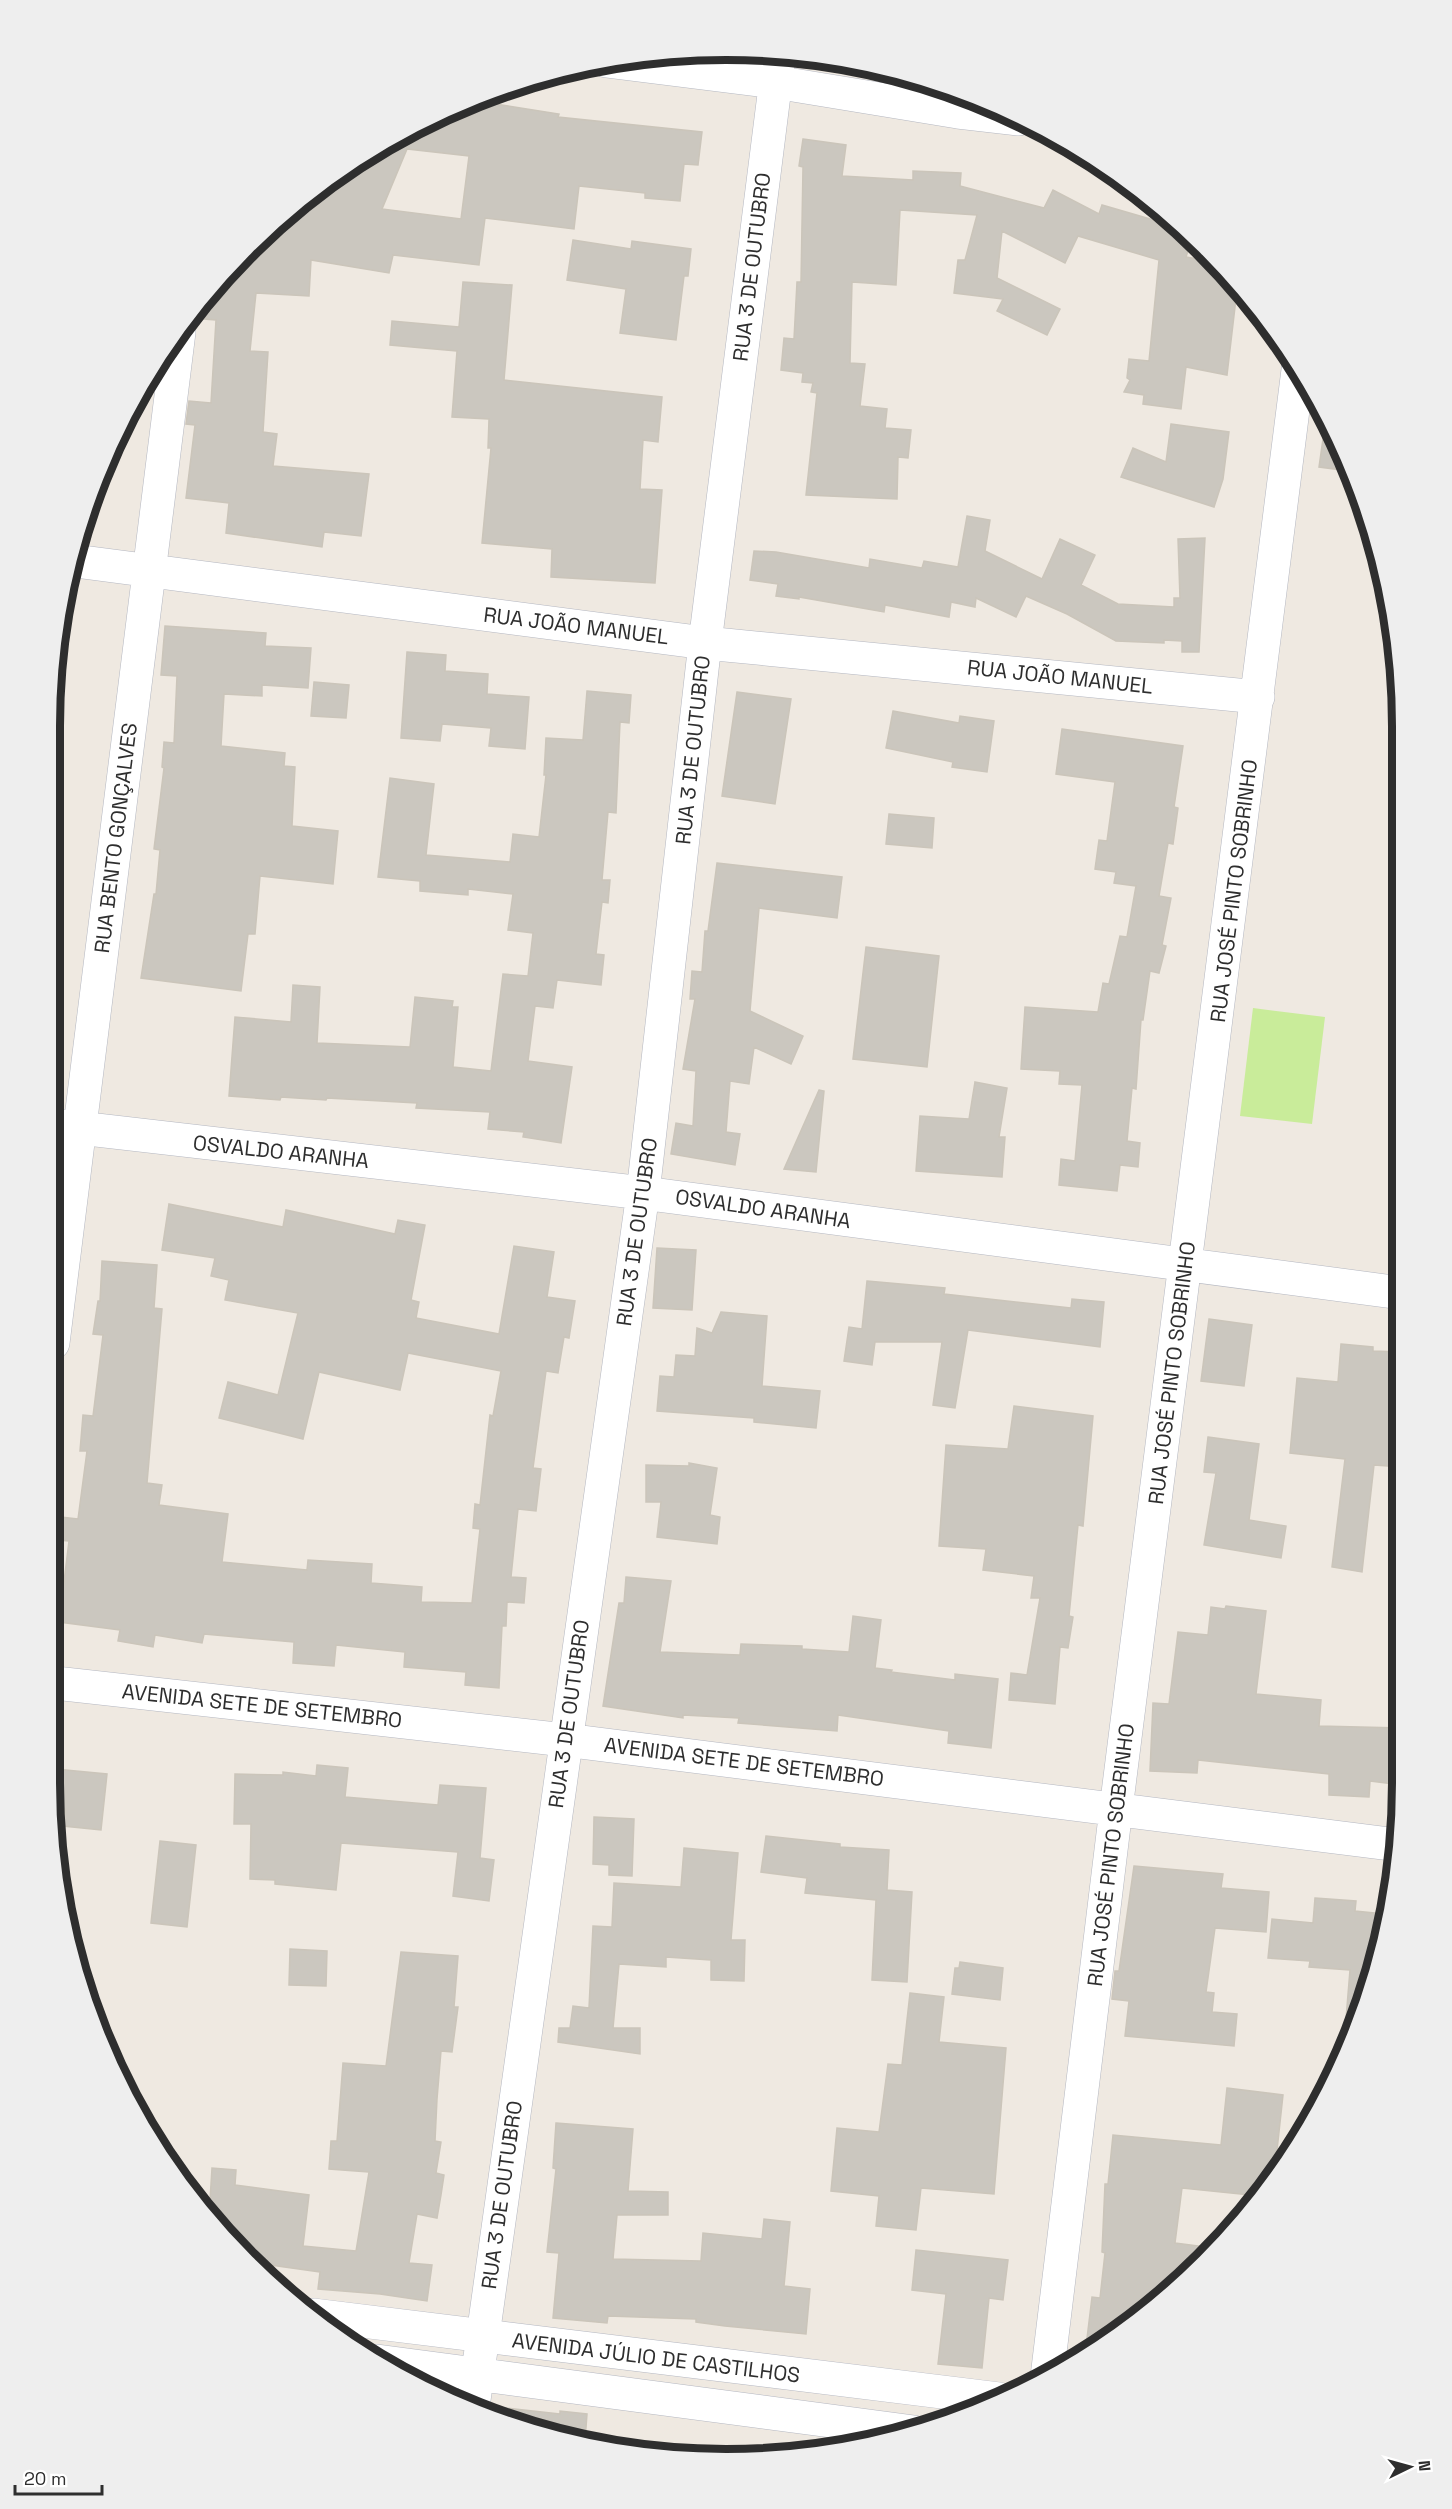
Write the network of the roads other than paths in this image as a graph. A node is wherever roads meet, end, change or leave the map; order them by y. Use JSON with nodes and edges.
{"nodes":[{"id":1,"x":662,"y":63,"type":"edge"},
{"id":2,"x":777,"y":68,"type":"edge"},
{"id":3,"x":981,"y":111,"type":"edge"},
{"id":4,"x":176,"y":351,"type":"edge"},
{"id":5,"x":1296,"y":382,"type":"edge"},
{"id":6,"x":81,"y":562,"type":"edge"},
{"id":7,"x":149,"y":570,"type":"junction"},
{"id":8,"x":705,"y":643,"type":"junction"},
{"id":9,"x":1258,"y":697,"type":"junction"},
{"id":10,"x":67,"y":1127,"type":"edge"},
{"id":11,"x":643,"y":1193,"type":"junction"},
{"id":12,"x":60,"y":1235,"type":"edge"},
{"id":13,"x":1186,"y":1265,"type":"junction"},
{"id":14,"x":1392,"y":1292,"type":"edge"},
{"id":15,"x":60,"y":1684,"type":"edge"},
{"id":16,"x":565,"y":1740,"type":"junction"},
{"id":17,"x":1116,"y":1809,"type":"junction"},
{"id":18,"x":1389,"y":1844,"type":"edge"},
{"id":19,"x":330,"y":2318,"type":"edge"},
{"id":20,"x":483,"y":2337,"type":"junction"},
{"id":21,"x":401,"y":2364,"type":"edge"},
{"id":22,"x":1048,"y":2366,"type":"edge"},
{"id":23,"x":759,"y":2370,"type":"junction"},
{"id":24,"x":476,"y":2375,"type":"junction"},
{"id":25,"x":983,"y":2397,"type":"edge"},
{"id":26,"x":473,"y":2399,"type":"edge"},
{"id":27,"x":753,"y":2411,"type":"junction"},
{"id":28,"x":887,"y":2429,"type":"edge"}],
"edges":[{"from":1,"to":2,"type":"street"},
{"from":2,"to":3,"type":"street"},
{"from":2,"to":8,"type":"street","name":"RUA 3 DE OUTUBRO"},
{"from":4,"to":7,"type":"street","name":"RUA BENTO GONÇALVES"},
{"from":5,"to":9,"type":"street","name":"RUA JOSÉ PINTO SOBRINHO"},
{"from":6,"to":7,"type":"street","name":"RUA JOÃO MANUEL"},
{"from":7,"to":8,"type":"street","name":"RUA JOÃO MANUEL"},
{"from":7,"to":10,"type":"street","name":"RUA BENTO GONÇALVES"},
{"from":8,"to":9,"type":"street","name":"RUA JOÃO MANUEL"},
{"from":8,"to":11,"type":"street","name":"RUA 3 DE OUTUBRO"},
{"from":9,"to":13,"type":"street","name":"RUA JOSÉ PINTO SOBRINHO"},
{"from":10,"to":11,"type":"street","name":"OSVALDO ARANHA"},
{"from":10,"to":12,"type":"street","name":"RUA BENTO GONÇALVES"},
{"from":11,"to":13,"type":"street","name":"OSVALDO ARANHA"},
{"from":11,"to":16,"type":"street","name":"RUA 3 DE OUTUBRO"},
{"from":13,"to":14,"type":"street","name":"OSVALDO ARANHA"},
{"from":13,"to":17,"type":"street","name":"RUA JOSÉ PINTO SOBRINHO"},
{"from":15,"to":16,"type":"street","name":"AVENIDA SETE DE SETEMBRO"},
{"from":16,"to":17,"type":"street","name":"AVENIDA SETE DE SETEMBRO"},
{"from":16,"to":20,"type":"street","name":"RUA 3 DE OUTUBRO"},
{"from":17,"to":18,"type":"street","name":"AVENIDA SETE DE SETEMBRO"},
{"from":17,"to":22,"type":"street","name":"RUA JOSÉ PINTO SOBRINHO"},
{"from":19,"to":20,"type":"street","name":"AVENIDA JÚLIO DE CASTILHOS"},
{"from":20,"to":23,"type":"street","name":"AVENIDA JÚLIO DE CASTILHOS"},
{"from":20,"to":24,"type":"street","name":"RUA 3 DE OUTUBRO"},
{"from":21,"to":24,"type":"street","name":"AVENIDA JÚLIO DE CASTILHOS"},
{"from":23,"to":25,"type":"street","name":"AVENIDA JÚLIO DE CASTILHOS"},
{"from":23,"to":27,"type":"street"},
{"from":24,"to":26,"type":"street","name":"RUA 3 DE OUTUBRO"},
{"from":24,"to":27,"type":"street","name":"AVENIDA JÚLIO DE CASTILHOS"},
{"from":27,"to":28,"type":"street","name":"AVENIDA JÚLIO DE CASTILHOS"}]}
